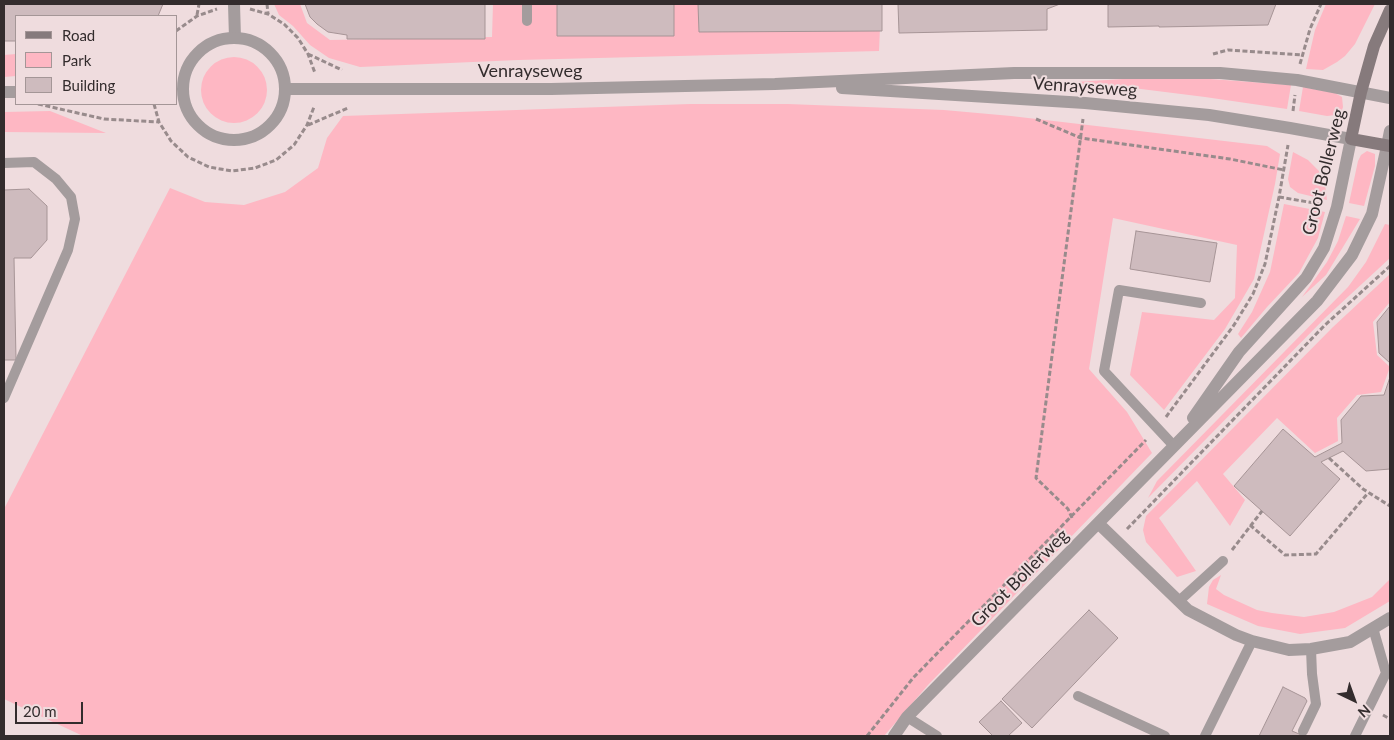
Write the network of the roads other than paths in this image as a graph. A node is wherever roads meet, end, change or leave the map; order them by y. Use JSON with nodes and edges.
{"nodes":[{"id":1,"x":527,"y":4,"type":"edge"},
{"id":2,"x":234,"y":6,"type":"edge"},
{"id":3,"x":1390,"y":10,"type":"edge"},
{"id":4,"x":527,"y":21,"type":"dead end"},
{"id":5,"x":235,"y":38,"type":"junction"},
{"id":6,"x":775,"y":84,"type":"junction"},
{"id":7,"x":180,"y":89,"type":"edge"},
{"id":8,"x":285,"y":89,"type":"junction"},
{"id":9,"x":1361,"y":92,"type":"junction"},
{"id":10,"x":1390,"y":98,"type":"edge"},
{"id":11,"x":1390,"y":131,"type":"edge"},
{"id":12,"x":1351,"y":139,"type":"junction"},
{"id":13,"x":1389,"y":146,"type":"edge"},
{"id":14,"x":4,"y":163,"type":"edge"},
{"id":15,"x":1201,"y":303,"type":"dead end"},
{"id":16,"x":4,"y":398,"type":"edge"},
{"id":17,"x":1174,"y":446,"type":"junction"},
{"id":18,"x":1099,"y":524,"type":"junction"},
{"id":19,"x":1223,"y":561,"type":"road end"},
{"id":20,"x":1179,"y":601,"type":"junction"},
{"id":21,"x":1390,"y":618,"type":"edge"},
{"id":22,"x":1374,"y":628,"type":"junction"},
{"id":23,"x":1252,"y":641,"type":"junction"},
{"id":24,"x":1311,"y":649,"type":"junction"},
{"id":25,"x":1078,"y":696,"type":"dead end"},
{"id":26,"x":907,"y":717,"type":"junction"},
{"id":27,"x":1303,"y":731,"type":"dead end"},
{"id":28,"x":894,"y":736,"type":"edge"},
{"id":29,"x":937,"y":736,"type":"edge"},
{"id":30,"x":1165,"y":736,"type":"edge"},
{"id":31,"x":1205,"y":736,"type":"edge"},
{"id":32,"x":1355,"y":736,"type":"edge"}],
"edges":[{"from":1,"to":4,"type":"lane"},
{"from":2,"to":5,"type":"street"},
{"from":3,"to":9,"type":"main road","name":"Groot Bollerweg"},
{"from":5,"to":7,"type":"street"},
{"from":5,"to":8,"type":"street"},
{"from":6,"to":8,"type":"street","name":"Venrayseweg"},
{"from":6,"to":9,"type":"street","name":"Venrayseweg"},
{"from":6,"to":12,"type":"street","name":"Venrayseweg"},
{"from":7,"to":8,"type":"street"},
{"from":9,"to":10,"type":"street","name":"Venrayseweg"},
{"from":9,"to":12,"type":"main road","name":"Groot Bollerweg"},
{"from":11,"to":13,"type":"street","name":"Groot Bollerweg"},
{"from":12,"to":13,"type":"main road","name":"Venrayseweg"},
{"from":12,"to":17,"type":"street","name":"Groot Bollerweg"},
{"from":13,"to":17,"type":"street","name":"Groot Bollerweg"},
{"from":14,"to":16,"type":"lane"},
{"from":15,"to":17,"type":"lane"},
{"from":17,"to":18,"type":"street","name":"Groot Bollerweg"},
{"from":18,"to":20,"type":"street"},
{"from":18,"to":26,"type":"street","name":"Groot Bollerweg"},
{"from":19,"to":20,"type":"lane"},
{"from":20,"to":23,"type":"street"},
{"from":21,"to":22,"type":"street"},
{"from":22,"to":24,"type":"street"},
{"from":22,"to":32,"type":"lane"},
{"from":23,"to":24,"type":"street"},
{"from":23,"to":31,"type":"lane"},
{"from":24,"to":27,"type":"lane"},
{"from":25,"to":30,"type":"lane"},
{"from":26,"to":28,"type":"street","name":"Groot Bollerweg"},
{"from":26,"to":29,"type":"lane"}]}
